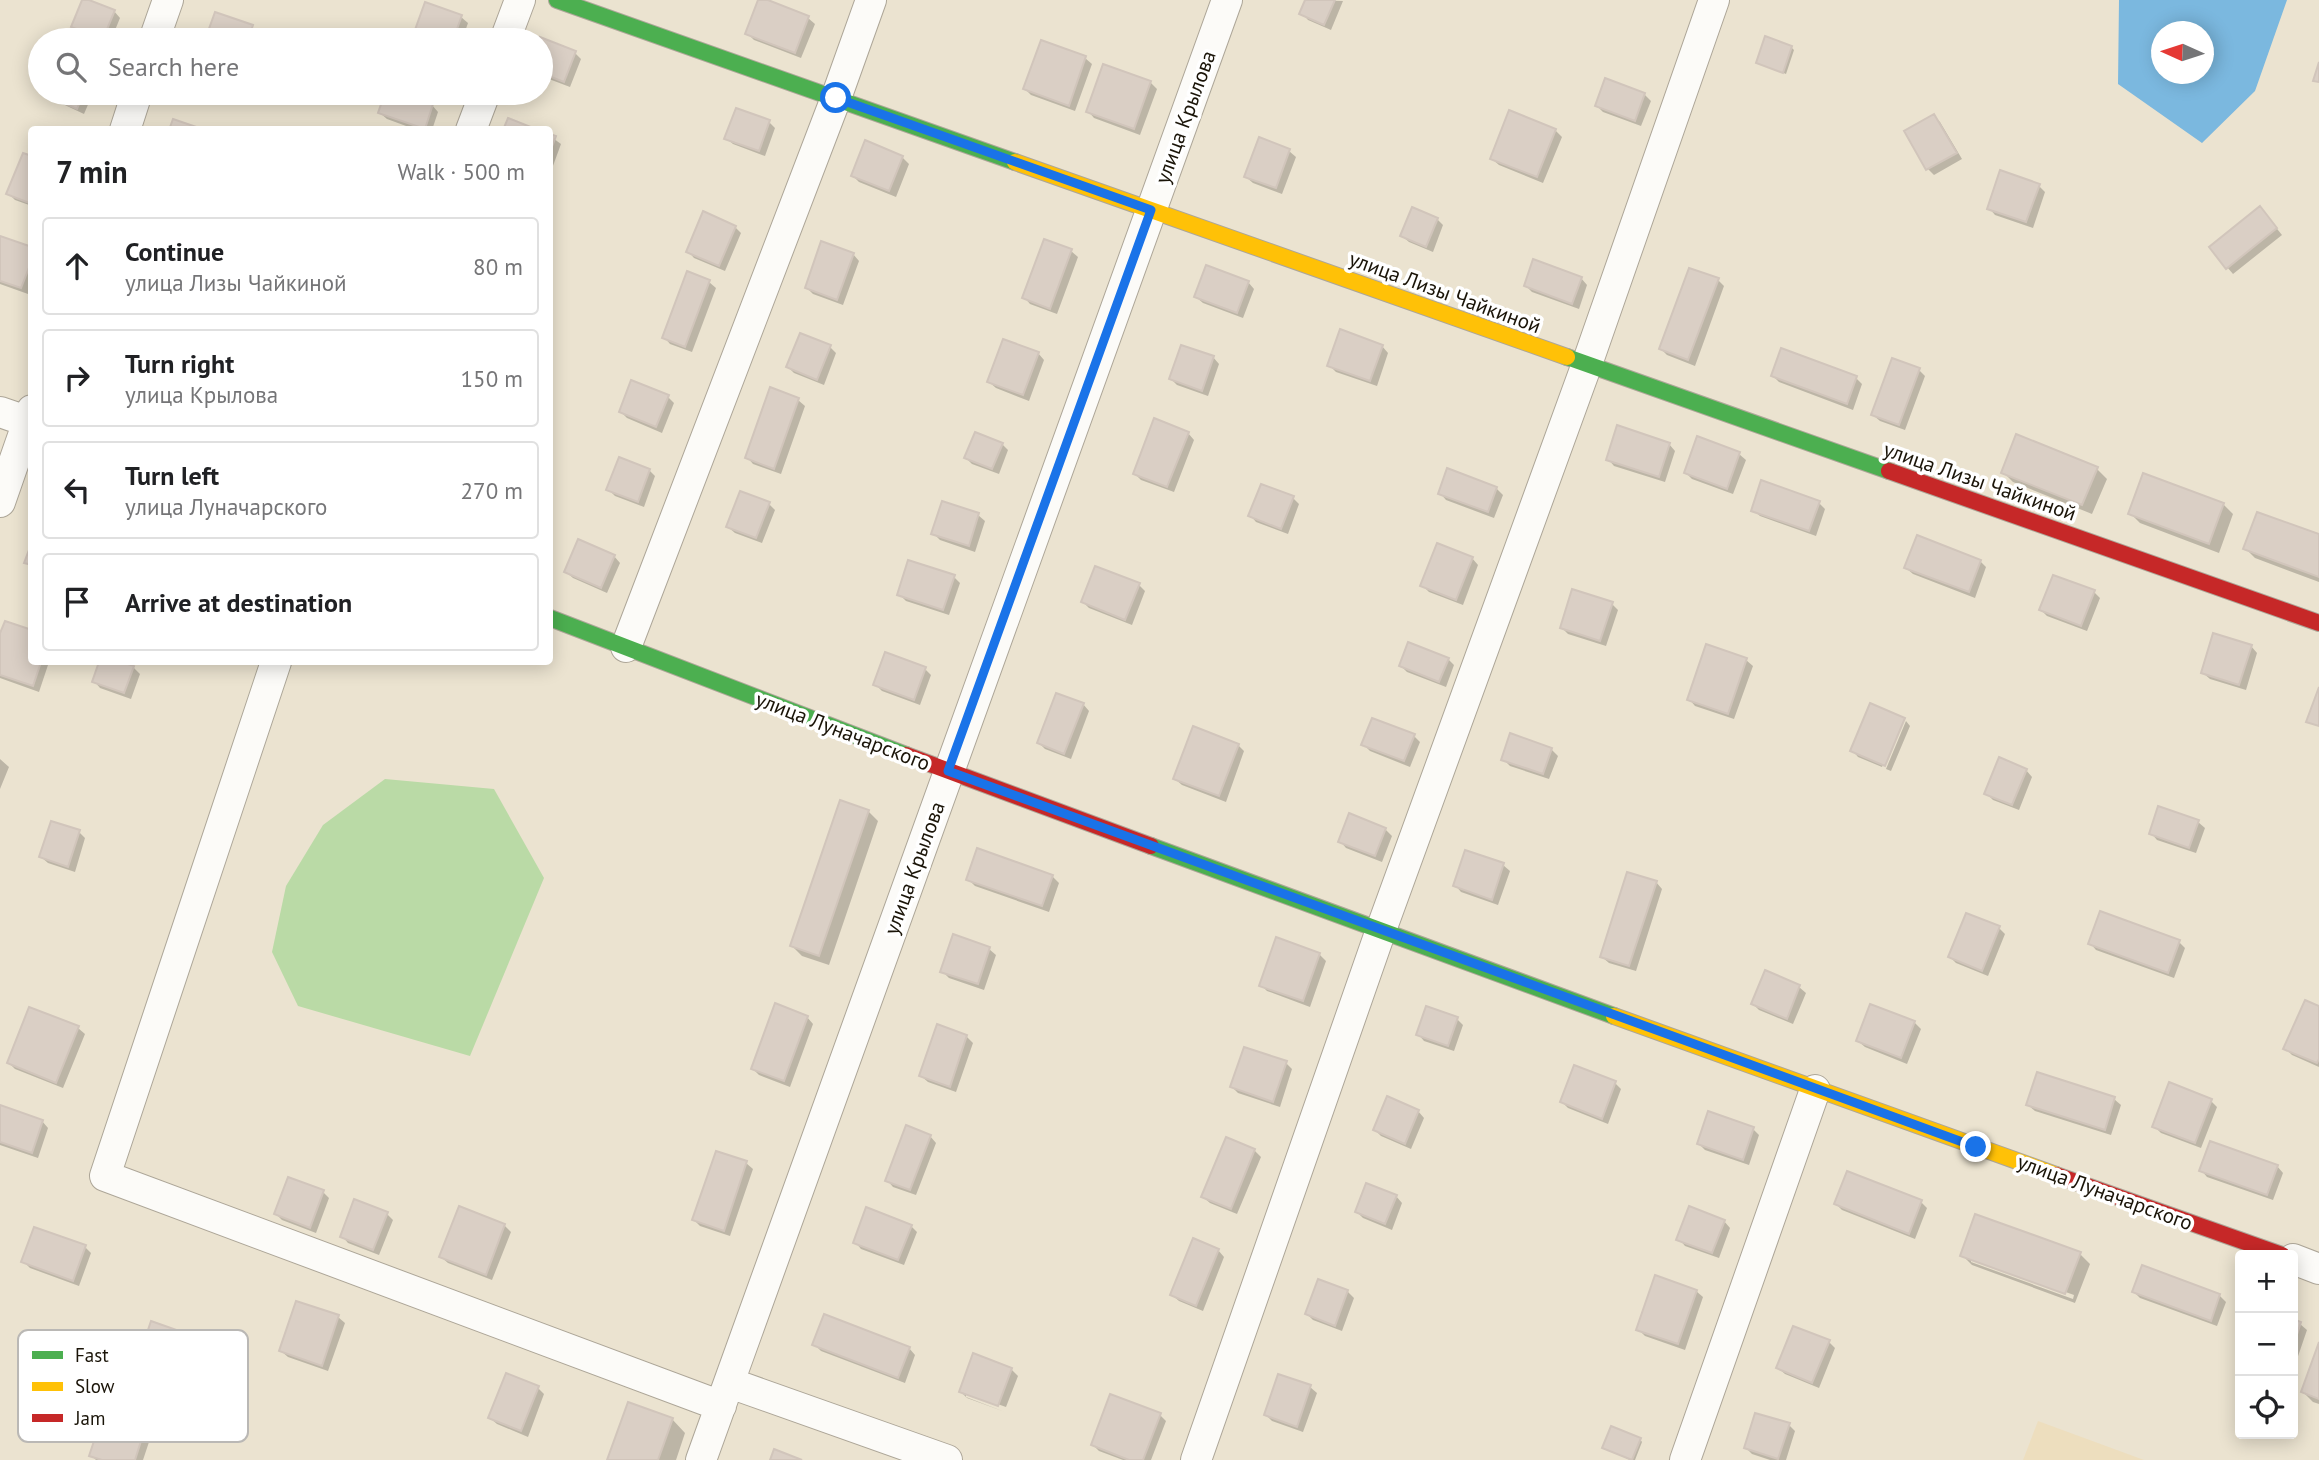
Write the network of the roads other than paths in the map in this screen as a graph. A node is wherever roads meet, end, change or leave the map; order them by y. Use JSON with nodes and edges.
{"nodes":[{"id":1,"x":168,"y":0,"type":"edge"},
{"id":2,"x":520,"y":0,"type":"edge"},
{"id":3,"x":558,"y":0,"type":"edge"},
{"id":4,"x":871,"y":0,"type":"edge"},
{"id":5,"x":1227,"y":0,"type":"edge"},
{"id":6,"x":1714,"y":0,"type":"edge"},
{"id":7,"x":158,"y":28,"type":"edge"},
{"id":8,"x":510,"y":28,"type":"edge"},
{"id":9,"x":836,"y":98,"type":"junction"},
{"id":10,"x":133,"y":105,"type":"edge"},
{"id":11,"x":480,"y":105,"type":"edge"},
{"id":12,"x":126,"y":126,"type":"edge"},
{"id":13,"x":473,"y":126,"type":"edge"},
{"id":14,"x":1151,"y":210,"type":"junction"},
{"id":15,"x":1587,"y":364,"type":"junction"},
{"id":16,"x":23,"y":417,"type":"edge"},
{"id":17,"x":0,"y":502,"type":"edge"},
{"id":18,"x":553,"y":619,"type":"edge"},
{"id":19,"x":2319,"y":623,"type":"edge"},
{"id":20,"x":626,"y":647,"type":"junction"},
{"id":21,"x":275,"y":665,"type":"edge"},
{"id":22,"x":948,"y":771,"type":"junction"},
{"id":23,"x":1381,"y":930,"type":"junction"},
{"id":24,"x":1815,"y":1090,"type":"junction"},
{"id":25,"x":2268,"y":1250,"type":"edge"},
{"id":26,"x":2298,"y":1261,"type":"edge"},
{"id":27,"x":2319,"y":1269,"type":"edge"},
{"id":28,"x":726,"y":1394,"type":"junction"},
{"id":29,"x":701,"y":1460,"type":"edge"},
{"id":30,"x":947,"y":1460,"type":"edge"},
{"id":31,"x":1196,"y":1460,"type":"edge"},
{"id":32,"x":1685,"y":1460,"type":"edge"}],
"edges":[{"from":1,"to":7,"type":"street"},
{"from":2,"to":8,"type":"street"},
{"from":3,"to":9,"type":"street","name":"улица Лизы Чайкиной"},
{"from":4,"to":9,"type":"street"},
{"from":5,"to":14,"type":"street","name":"улица Крылова"},
{"from":6,"to":15,"type":"street"},
{"from":9,"to":14,"type":"street","name":"улица Лизы Чайкиной"},
{"from":9,"to":20,"type":"street"},
{"from":10,"to":12,"type":"street"},
{"from":11,"to":13,"type":"street"},
{"from":14,"to":15,"type":"street","name":"улица Лизы Чайкиной"},
{"from":14,"to":22,"type":"street","name":"улица Крылова"},
{"from":15,"to":19,"type":"street","name":"улица Лизы Чайкиной"},
{"from":15,"to":23,"type":"street"},
{"from":16,"to":17,"type":"street"},
{"from":18,"to":20,"type":"street","name":"улица Луначарского"},
{"from":20,"to":22,"type":"street","name":"улица Луначарского"},
{"from":21,"to":28,"type":"street"},
{"from":22,"to":23,"type":"street","name":"улица Луначарского"},
{"from":22,"to":28,"type":"street","name":"улица Крылова"},
{"from":23,"to":24,"type":"street","name":"улица Луначарского"},
{"from":23,"to":31,"type":"street"},
{"from":24,"to":25,"type":"street","name":"улица Луначарского"},
{"from":24,"to":32,"type":"street"},
{"from":26,"to":27,"type":"street"},
{"from":28,"to":29,"type":"street","name":"улица Крылова"},
{"from":28,"to":30,"type":"street"}]}
